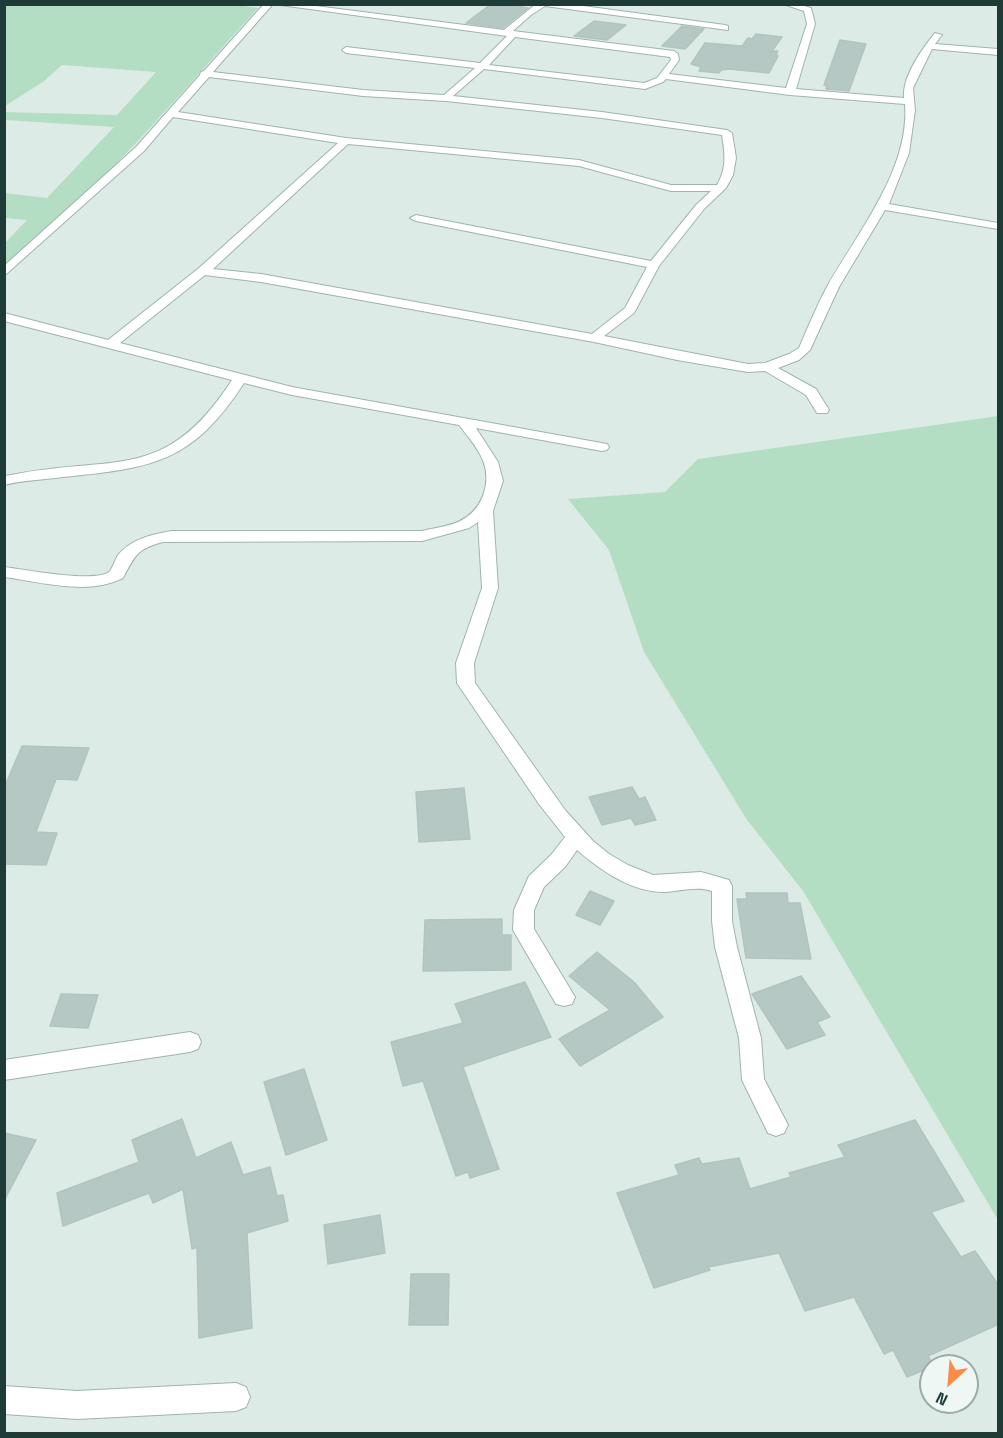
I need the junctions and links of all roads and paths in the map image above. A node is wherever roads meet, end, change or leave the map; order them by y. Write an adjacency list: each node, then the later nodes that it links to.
1 (269, 4): 14 (street)
2 (277, 4): 6 (street)
3 (343, 4): 6 (street)
4 (544, 4): 7 (street); 8 (street)
5 (787, 4): 16 (street)
6 (324, 10): 8 (street)
7 (724, 28)
8 (509, 34): 13 (street); 15 (street)
9 (938, 35): 10 (street)
10 (929, 46): 12 (street); 18 (street)
11 (346, 50): 13 (street)
12 (999, 52)
13 (483, 66): 15 (street); 17 (street)
14 (204, 74): 17 (street); 19 (street)
15 (665, 76): 16 (street)
16 (790, 92): 18 (street)
17 (446, 98): 22 (street)
18 (908, 101): 23 (street)
19 (170, 114): 20 (street); 29 (street)
20 (346, 141): 21 (street); 28 (street)
21 (671, 188): 22 (street); 24 (street)
22 (722, 188): 24 (street)
23 (880, 206): 26 (street); 33 (street)
24 (700, 207): 27 (street)
25 (416, 218): 27 (street)
26 (999, 226)
27 (654, 266): 31 (street)
28 (203, 271): 31 (street); 32 (street)
29 (4, 273)
30 (4, 317): 32 (street)
31 (594, 338): 33 (street)
32 (109, 345): 34 (street)
33 (767, 367): 35 (street)
34 (240, 378): 36 (street); 38 (street)
35 (822, 410)
36 (463, 421): 37 (street); 39 (street)
37 (602, 447)
38 (4, 481)
39 (485, 511): 40 (street); 41 (street)
40 (4, 572)
41 (576, 837): 42 (street); 45 (street)
42 (564, 997)
43 (190, 1042): 44 (street)
44 (4, 1070)
45 (776, 1125)
46 (236, 1397): 47 (street)
47 (4, 1400)

